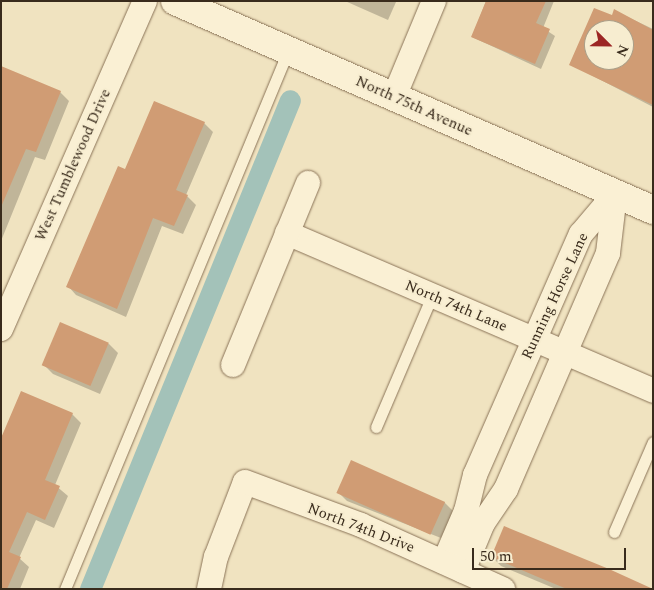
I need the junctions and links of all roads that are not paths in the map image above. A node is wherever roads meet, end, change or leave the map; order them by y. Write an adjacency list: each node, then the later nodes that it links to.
1 (145, 1): 11 (street, West Tumblewood Drive)
2 (174, 1): 4 (main road, North 75th Avenue)
3 (434, 1): 5 (street)
4 (288, 51): 5 (main road, North 75th Avenue); 22 (lane)
5 (394, 97): 7 (main road, North 75th Avenue)
6 (308, 183): 9 (street)
7 (615, 194): 8 (main road, North 75th Avenue); 12 (street, Running Horse Lane); 13 (street, Running Horse Lane)
8 (653, 210)
9 (287, 234): 10 (street, North 74th Lane); 14 (street)
10 (432, 296): 12 (street, North 74th Lane); 16 (lane)
11 (1, 329)
12 (535, 340): 13 (street, North 74th Lane); 18 (street, Running Horse Lane)
13 (564, 353): 15 (street, North 74th Lane); 19 (street, Running Horse Lane)
14 (233, 365)
15 (653, 391)
16 (376, 427)
17 (653, 442): 20 (lane)
18 (475, 475): 19 (street); 21 (street, Running Horse Lane)
19 (506, 489): 21 (street, Running Horse Lane)
20 (614, 532)
21 (453, 566): 23 (street, North 74th Drive); 24 (street, North 74th Drive)
22 (65, 589)
23 (209, 589)
24 (503, 589)

